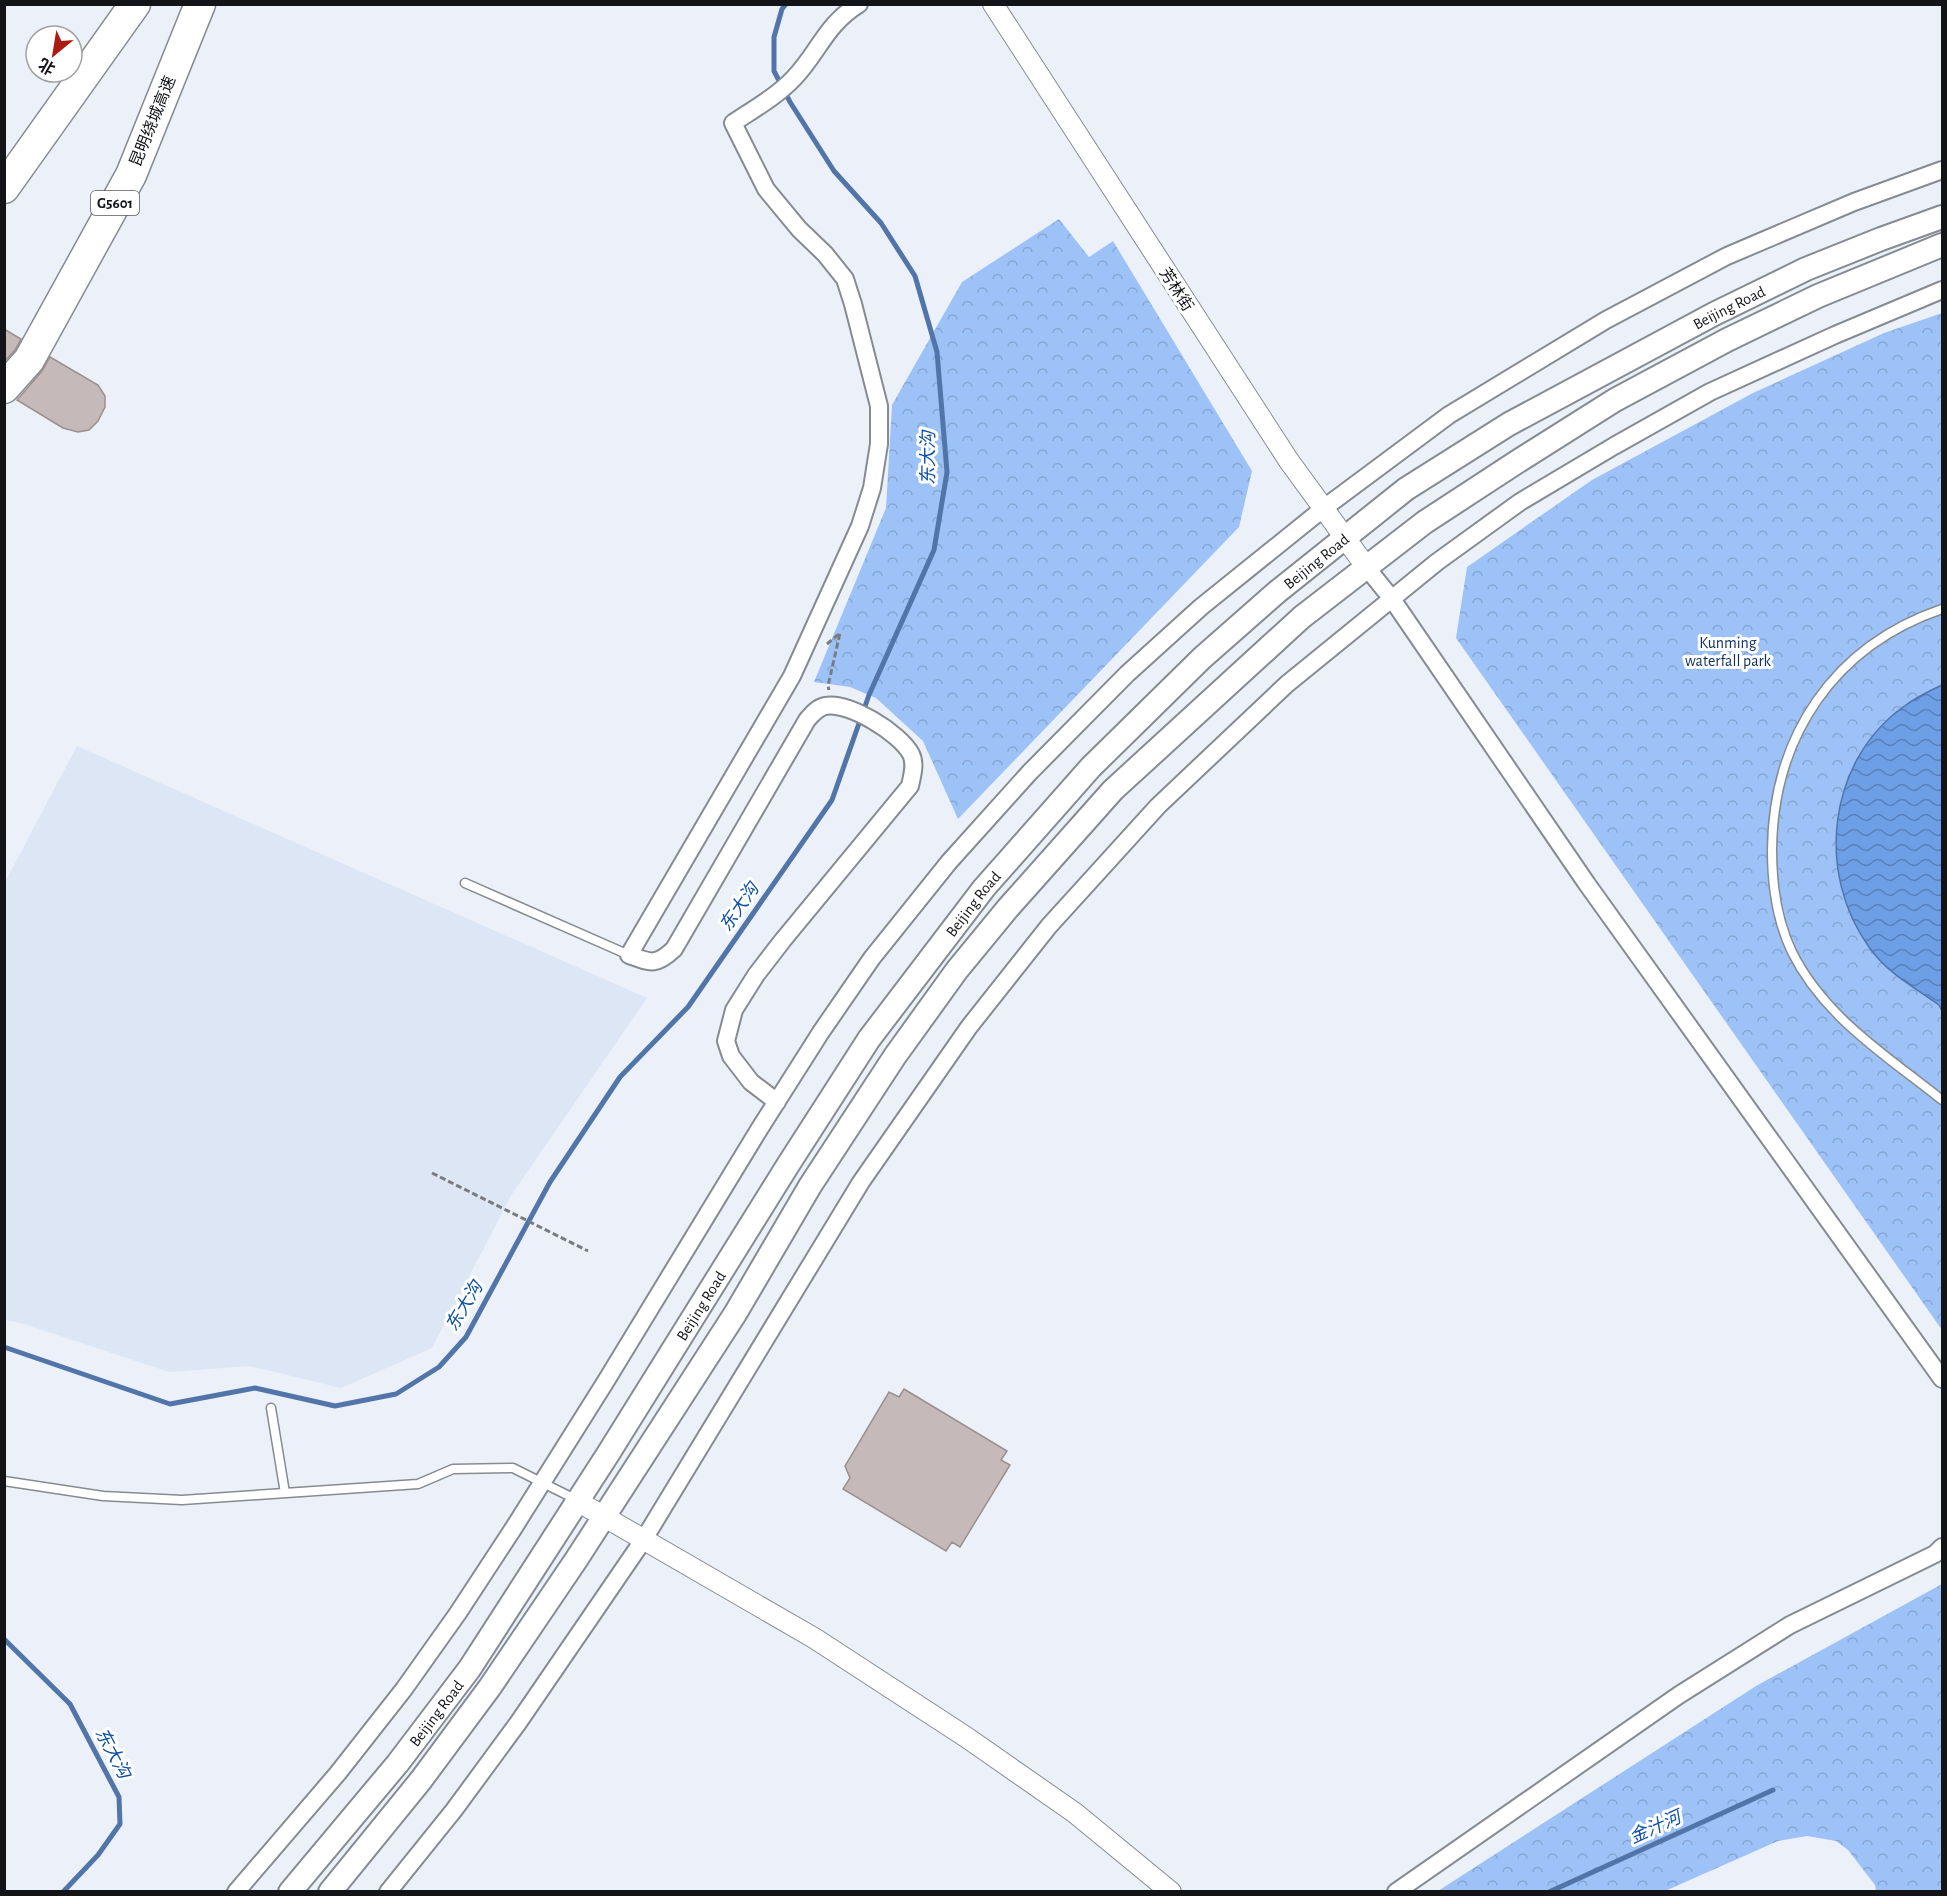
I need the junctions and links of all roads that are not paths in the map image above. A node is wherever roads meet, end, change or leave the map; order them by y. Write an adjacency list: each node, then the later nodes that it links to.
1 (135, 4): 6 (highway)
2 (200, 4): 10 (highway, 昆明绕城高速 / G5601)
3 (859, 4): 17 (street)
4 (993, 4): 11 (street, 芳林街)
5 (1942, 170): 11 (street)
6 (4, 188)
7 (1942, 217): 12 (main road, Beijing Road)
8 (1942, 245): 13 (main road, Beijing Road)
9 (1942, 290): 14 (street)
10 (4, 388)
11 (1324, 508): 12 (street, 芳林街); 19 (street)
12 (1346, 538): 13 (street, 芳林街); 25 (main road, Beijing Road)
13 (1367, 568): 14 (street); 26 (main road, Beijing Road)
14 (1392, 599): 20 (street); 27 (street)
15 (1942, 609): 18 (lane)
16 (465, 883): 17 (lane)
17 (629, 955): 19 (street)
18 (1942, 1100)
19 (777, 1102): 23 (street)
20 (1942, 1379)
21 (271, 1408): 24 (lane)
22 (4, 1481): 24 (lane)
23 (543, 1482): 24 (lane); 25 (lane); 29 (street)
24 (285, 1493)
25 (577, 1501): 26 (street); 30 (main road, Beijing Road)
26 (606, 1517): 27 (street); 31 (main road, Beijing Road)
27 (644, 1539): 32 (street); 33 (street)
28 (1942, 1546): 34 (street)
29 (236, 1892)
30 (290, 1892)
31 (330, 1892)
32 (388, 1892)
33 (1171, 1892)
34 (1396, 1892)

